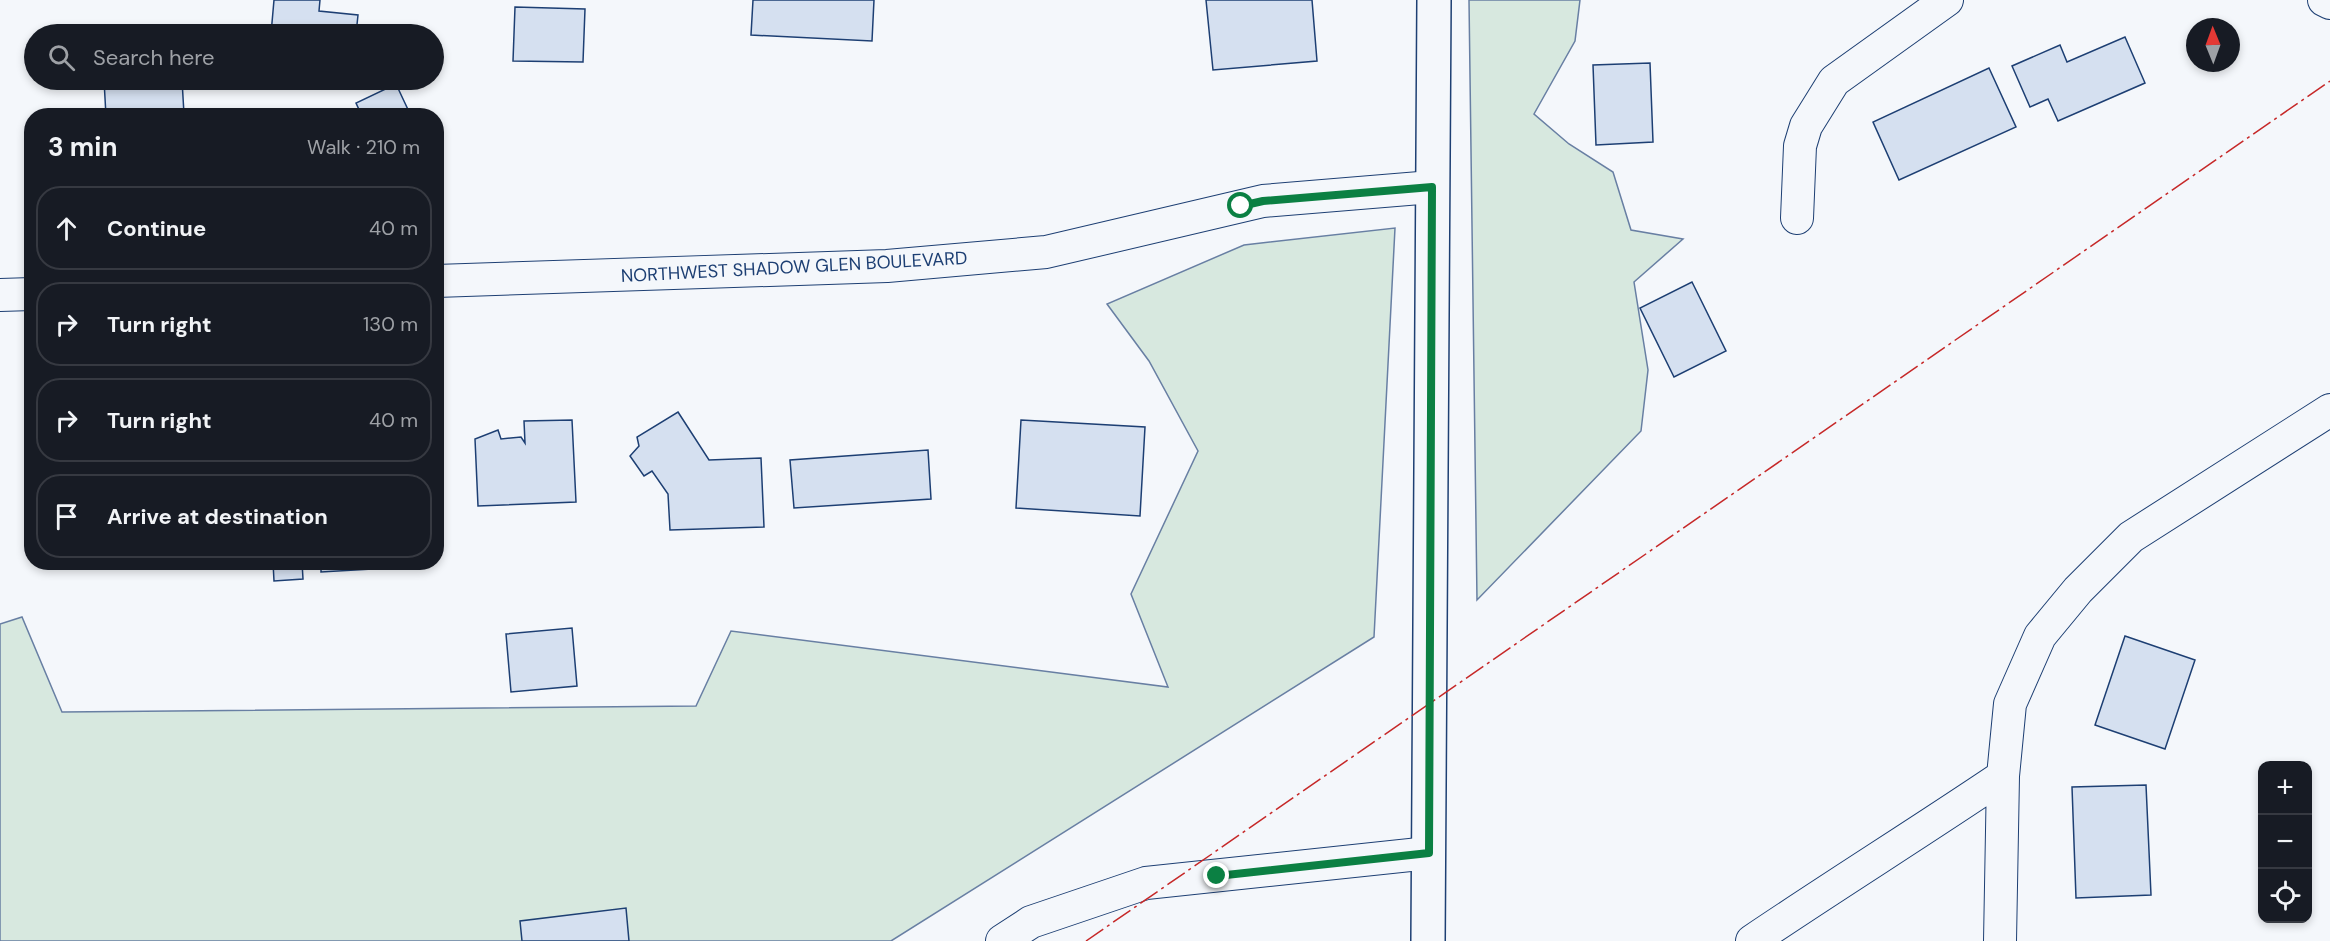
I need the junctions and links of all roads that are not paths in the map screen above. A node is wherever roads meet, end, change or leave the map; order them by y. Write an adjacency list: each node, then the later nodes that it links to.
1 (1434, 0): 5 (main road)
2 (1947, 0): 6 (street)
3 (2324, 0): 4 (street)
4 (2330, 3)
5 (1432, 187): 7 (street, NORTHWEST SHADOW GLEN BOULEVARD); 12 (main road)
6 (1797, 219)
7 (444, 281)
8 (24, 294): 9 (street)
9 (0, 295)
10 (2330, 410): 11 (street)
11 (2003, 776): 15 (street); 16 (street)
12 (1429, 853): 13 (street); 14 (main road)
13 (1002, 941)
14 (1428, 941)
15 (1752, 941)
16 (2000, 941)

